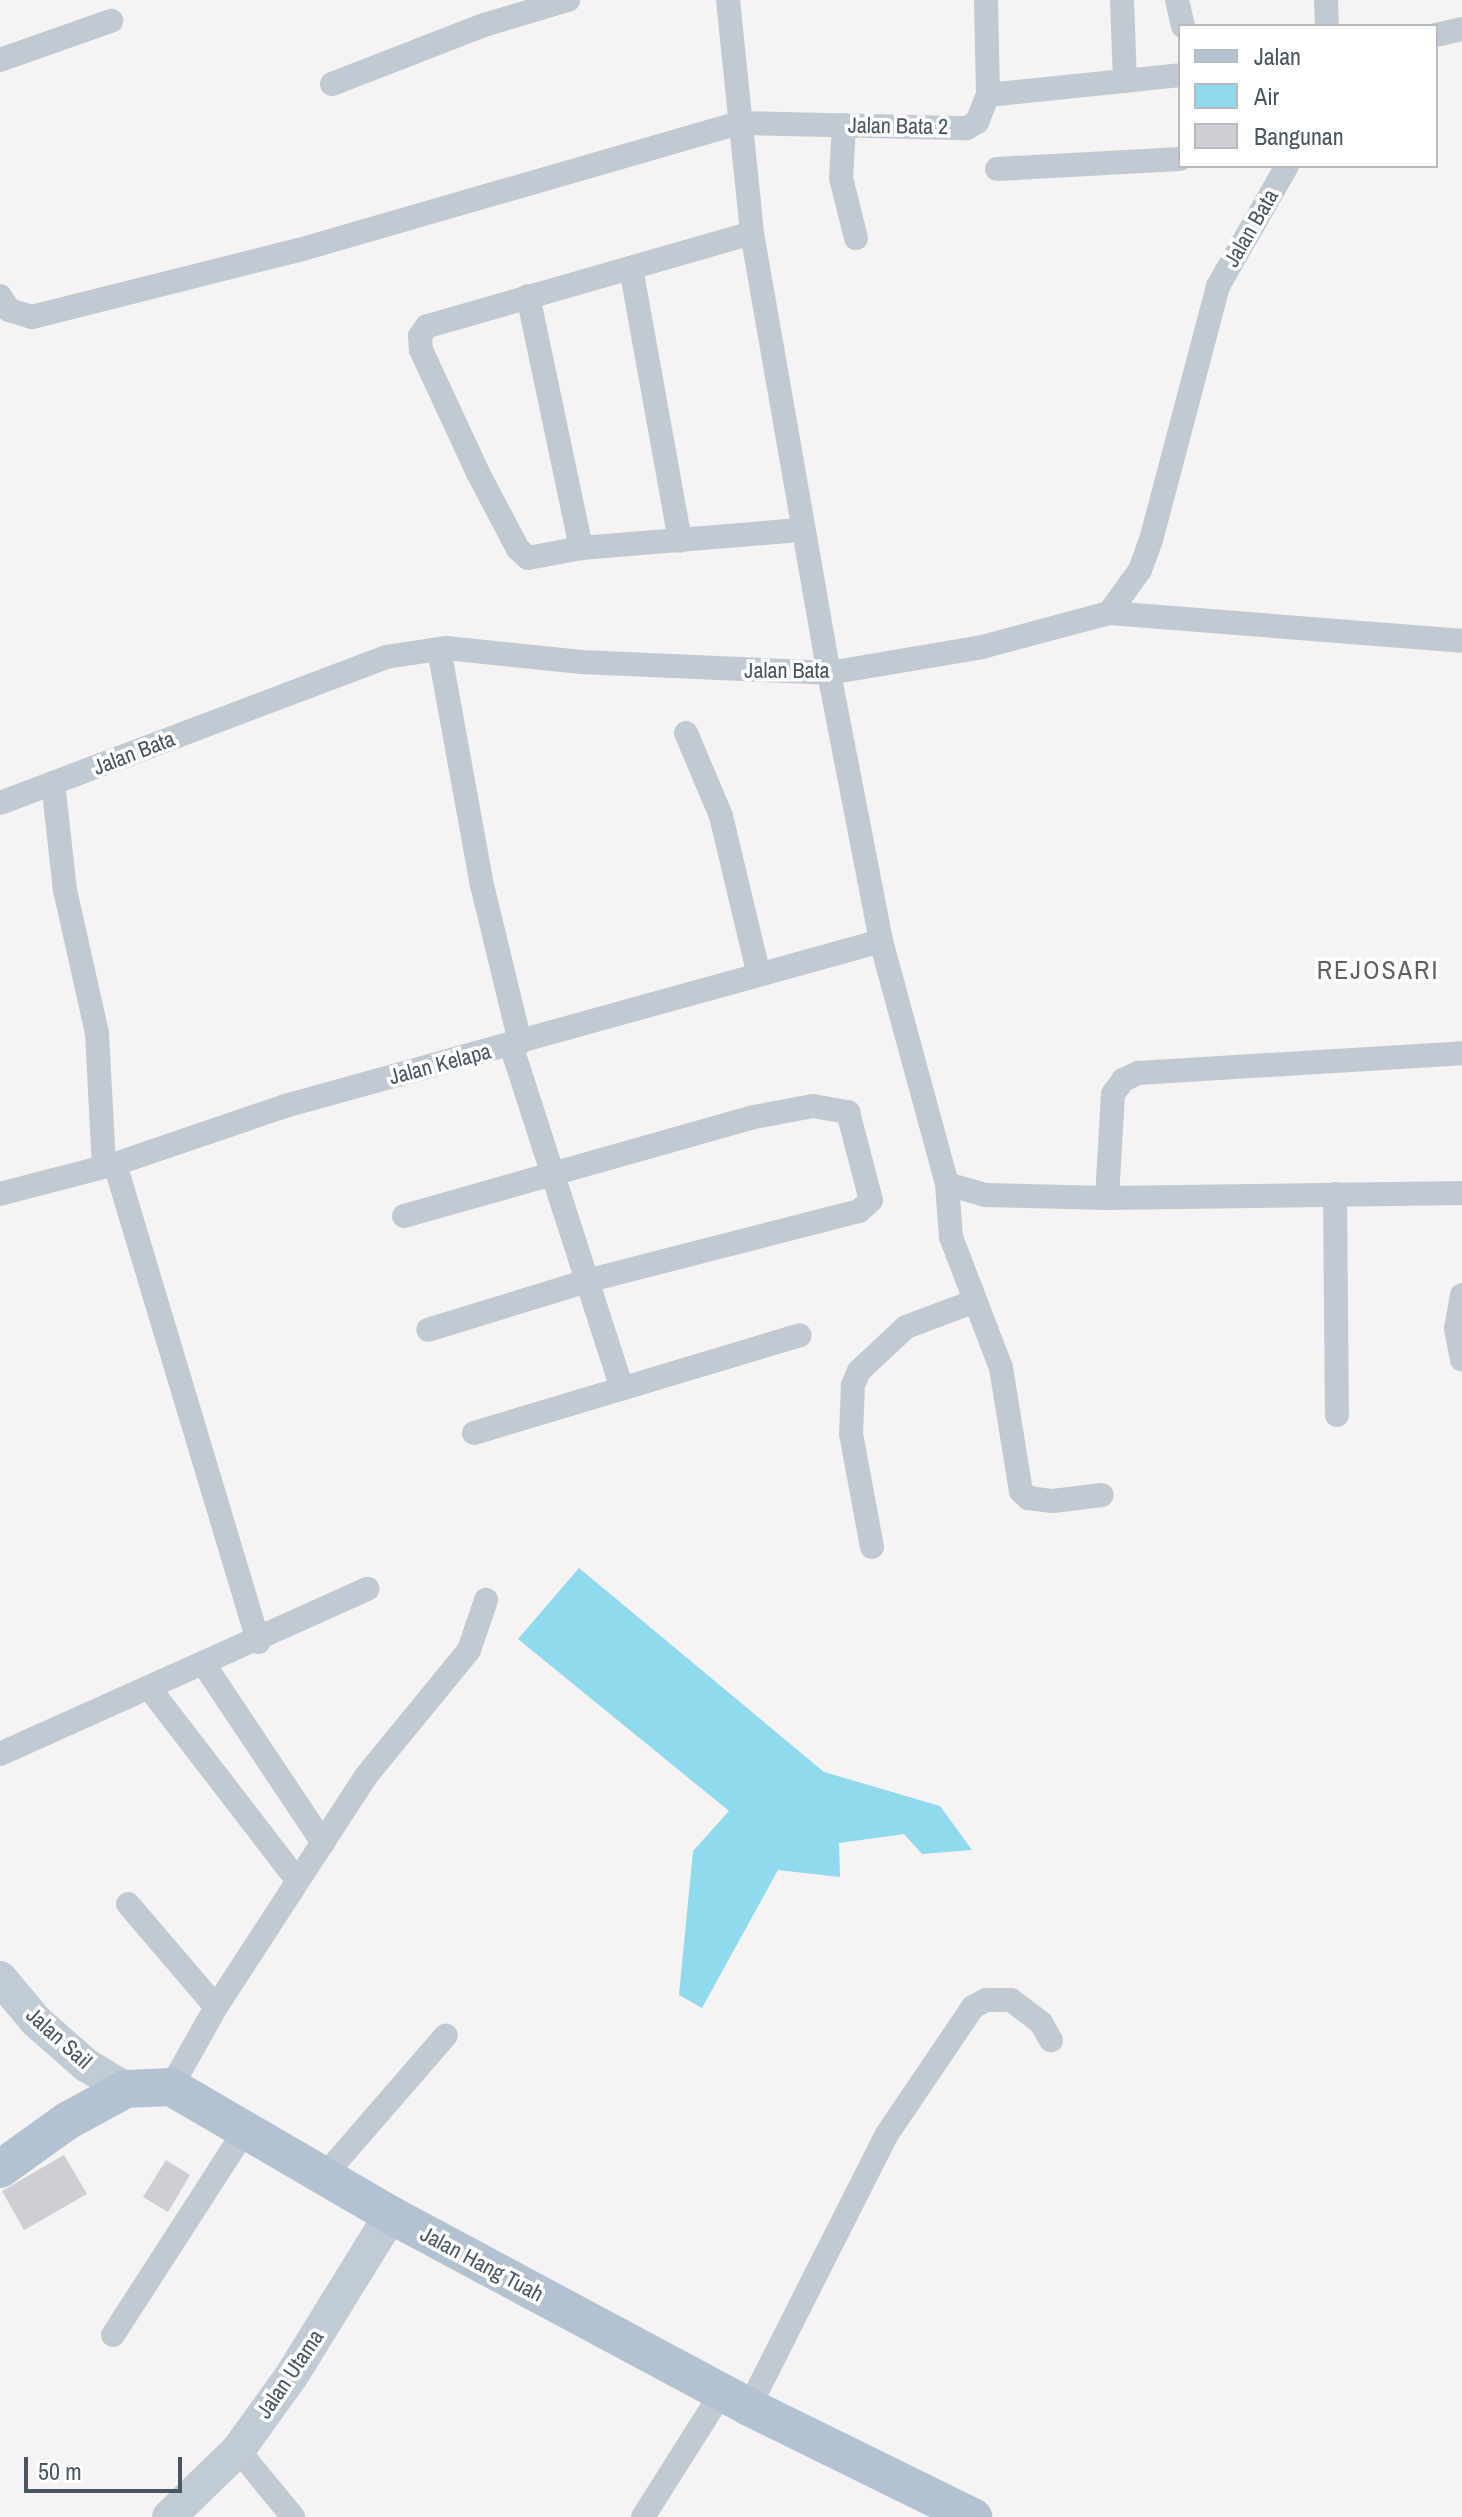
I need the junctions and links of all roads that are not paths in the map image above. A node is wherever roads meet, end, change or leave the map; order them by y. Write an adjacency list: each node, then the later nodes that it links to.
1 (568, 0): 15 (street)
2 (728, 0): 17 (street)
3 (986, 0): 16 (street)
4 (1122, 0): 14 (street)
5 (1177, 0): 8 (street)
6 (1326, 0): 9 (street)
7 (111, 21): 12 (street)
8 (1183, 24)
9 (1327, 24)
10 (1462, 29): 11 (street)
11 (1438, 35)
12 (0, 60)
13 (1178, 75): 14 (street)
14 (1125, 81): 16 (street)
15 (332, 84)
16 (988, 95): 18 (street, Jalan Bata 2)
17 (739, 123): 18 (street, Jalan Bata 2); 22 (street); 25 (street, Jalan Bata 2)
18 (844, 125): 23 (street)
19 (1178, 159): 21 (street)
20 (1286, 168): 30 (street, Jalan Bata)
21 (997, 169)
22 (752, 233): 24 (street); 27 (street)
23 (856, 238)
24 (631, 268): 26 (street); 28 (street)
25 (0, 296)
26 (528, 296): 29 (street); 29 (street)
27 (802, 530): 28 (street); 33 (street)
28 (680, 541): 29 (street)
29 (581, 548)
30 (1109, 613): 31 (street); 33 (street, Jalan Bata)
31 (1462, 641)
32 (439, 649): 33 (street, Jalan Bata); 35 (street, Jalan Bata); 39 (street)
33 (829, 673): 37 (street)
34 (686, 733): 38 (street)
35 (53, 783): 36 (street, Jalan Bata); 41 (street)
36 (0, 803)
37 (881, 941): 38 (street, Jalan Kelapa); 43 (street)
38 (759, 975): 39 (street, Jalan Kelapa)
39 (516, 1043): 41 (street, Jalan Kelapa); 42 (street)
40 (1462, 1053): 47 (street)
41 (109, 1166): 45 (street, Jalan Kelapa); 62 (street)
42 (554, 1172): 48 (street); 49 (street); 49 (street)
43 (947, 1184): 47 (street); 51 (street)
44 (1462, 1193): 46 (street)
45 (0, 1194)
46 (1335, 1194): 47 (street); 56 (street)
47 (1107, 1198)
48 (404, 1216)
49 (587, 1281): 52 (street); 55 (street)
50 (1462, 1295): 54 (street)
51 (973, 1302): 58 (street); 59 (street)
52 (428, 1330)
53 (800, 1335): 55 (street)
54 (1462, 1359)
55 (622, 1389): 57 (street)
56 (1337, 1415)
57 (474, 1433)
58 (1102, 1495)
59 (872, 1547)
60 (368, 1589): 62 (street)
61 (486, 1600): 66 (street)
62 (258, 1642): 63 (street)
63 (205, 1666): 64 (street); 66 (street)
64 (150, 1689): 65 (street); 67 (street)
65 (0, 1754)
66 (323, 1843): 67 (street)
67 (298, 1881): 70 (street)
68 (128, 1904): 70 (street)
69 (0, 1978): 74 (street, Jalan Sail)
70 (216, 2007): 73 (street)
71 (446, 2035): 77 (street)
72 (1051, 2040): 80 (street)
73 (171, 2087): 74 (main road); 75 (main road, Jalan Hang Tuah)
74 (126, 2089): 76 (main road)
75 (245, 2130): 77 (main road, Jalan Hang Tuah); 79 (street)
76 (0, 2169)
77 (324, 2176): 78 (main road, Jalan Hang Tuah)
78 (391, 2215): 80 (main road, Jalan Hang Tuah); 81 (street, Jalan Utama)
79 (113, 2335)
80 (736, 2399): 84 (street); 85 (main road, Jalan Hang Tuah)
81 (238, 2450): 82 (street, Jalan Utama); 83 (street)
82 (169, 2517)
83 (293, 2517)
84 (643, 2517)
85 (973, 2517)

